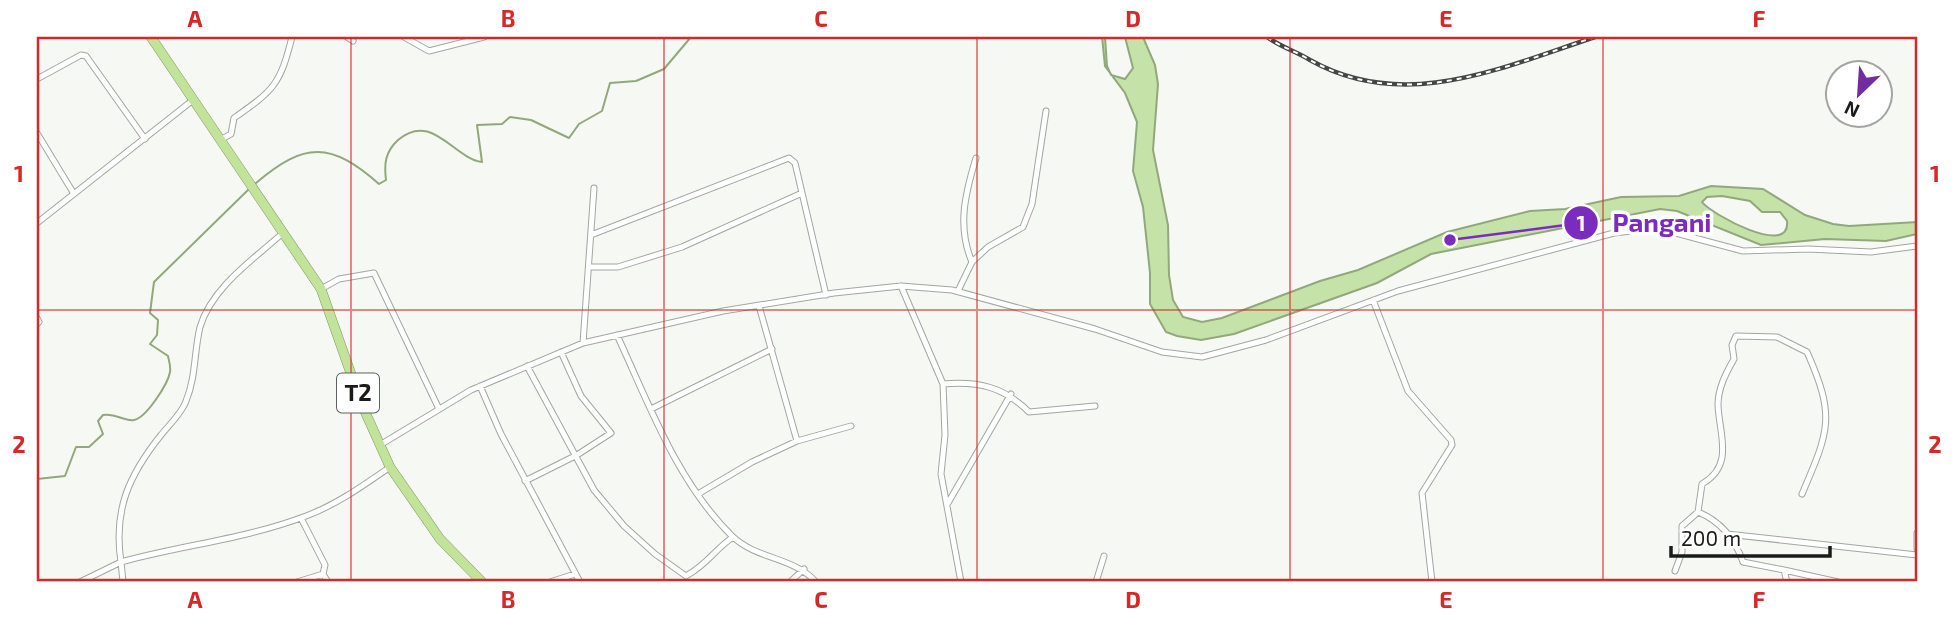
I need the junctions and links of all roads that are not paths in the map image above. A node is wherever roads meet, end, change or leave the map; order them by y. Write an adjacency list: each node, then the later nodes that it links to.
1 (151, 37): 10 (highway, T2)
2 (292, 37): 14 (street)
3 (347, 37): 7 (street)
4 (404, 37): 8 (street)
5 (448, 37): 8 (street)
6 (484, 37): 8 (street)
7 (353, 41)
8 (449, 47)
9 (37, 79): 13 (street)
10 (193, 100): 13 (street); 14 (highway, T2)
11 (1046, 111): 23 (street)
12 (37, 133): 17 (street)
13 (145, 139): 17 (street)
14 (220, 140): 20 (highway, T2)
15 (976, 158): 23 (street)
16 (594, 188): 21 (street)
17 (74, 194): 19 (street)
18 (802, 194): 21 (street); 24 (street); 28 (street)
19 (37, 223)
20 (284, 232): 26 (highway, T2); 61 (street)
21 (591, 234): 24 (street)
22 (1917, 246): 29 (street)
23 (972, 262): 27 (street)
24 (590, 267): 34 (street)
25 (901, 286): 27 (street); 28 (street); 38 (street)
26 (321, 289): 42 (street); 46 (highway, T2)
27 (958, 291): 29 (street)
28 (826, 295): 30 (street)
29 (1373, 300): 78 (street)
30 (759, 306): 33 (street); 35 (street)
31 (37, 318): 32 (street)
32 (37, 324)
33 (617, 335): 34 (street); 43 (street)
34 (583, 343): 36 (street)
35 (772, 349): 43 (street); 45 (street)
36 (561, 352): 37 (street); 47 (street)
37 (527, 366): 39 (street); 47 (street)
38 (943, 384): 40 (street); 52 (street)
39 (480, 386): 42 (street); 49 (street)
40 (1011, 394): 41 (street); 52 (street)
41 (1095, 406)
42 (439, 409): 46 (street)
43 (651, 410): 50 (street)
44 (851, 426): 45 (street)
45 (797, 441): 50 (street)
46 (379, 446): 48 (highway, T2)
47 (577, 455): 49 (street); 57 (street)
48 (390, 467): 54 (street); 71 (highway, T2)
49 (525, 481): 65 (street)
50 (698, 494): 57 (street)
51 (1802, 494): 53 (street)
52 (948, 503): 76 (street)
53 (1698, 512): 56 (street); 64 (street)
54 (301, 518): 61 (street); 66 (street)
55 (1917, 533): 58 (street)
56 (1727, 534): 59 (street); 63 (street)
57 (733, 537): 62 (street)
58 (1917, 549)
59 (1917, 555)
60 (1104, 556): 77 (street)
61 (121, 562): 67 (street); 68 (street)
62 (804, 569): 74 (street); 75 (street)
63 (1784, 570): 79 (street); 80 (street)
64 (1675, 571)
65 (575, 573): 72 (street); 73 (street)
66 (323, 574): 69 (street); 70 (street)
67 (80, 582)
68 (123, 582)
69 (298, 582)
70 (328, 582)
71 (482, 582)
72 (550, 582)
73 (580, 582)
74 (790, 582)
75 (816, 582)
76 (961, 582)
77 (1096, 582)
78 (1432, 582)
79 (1787, 582)
80 (1838, 582)

